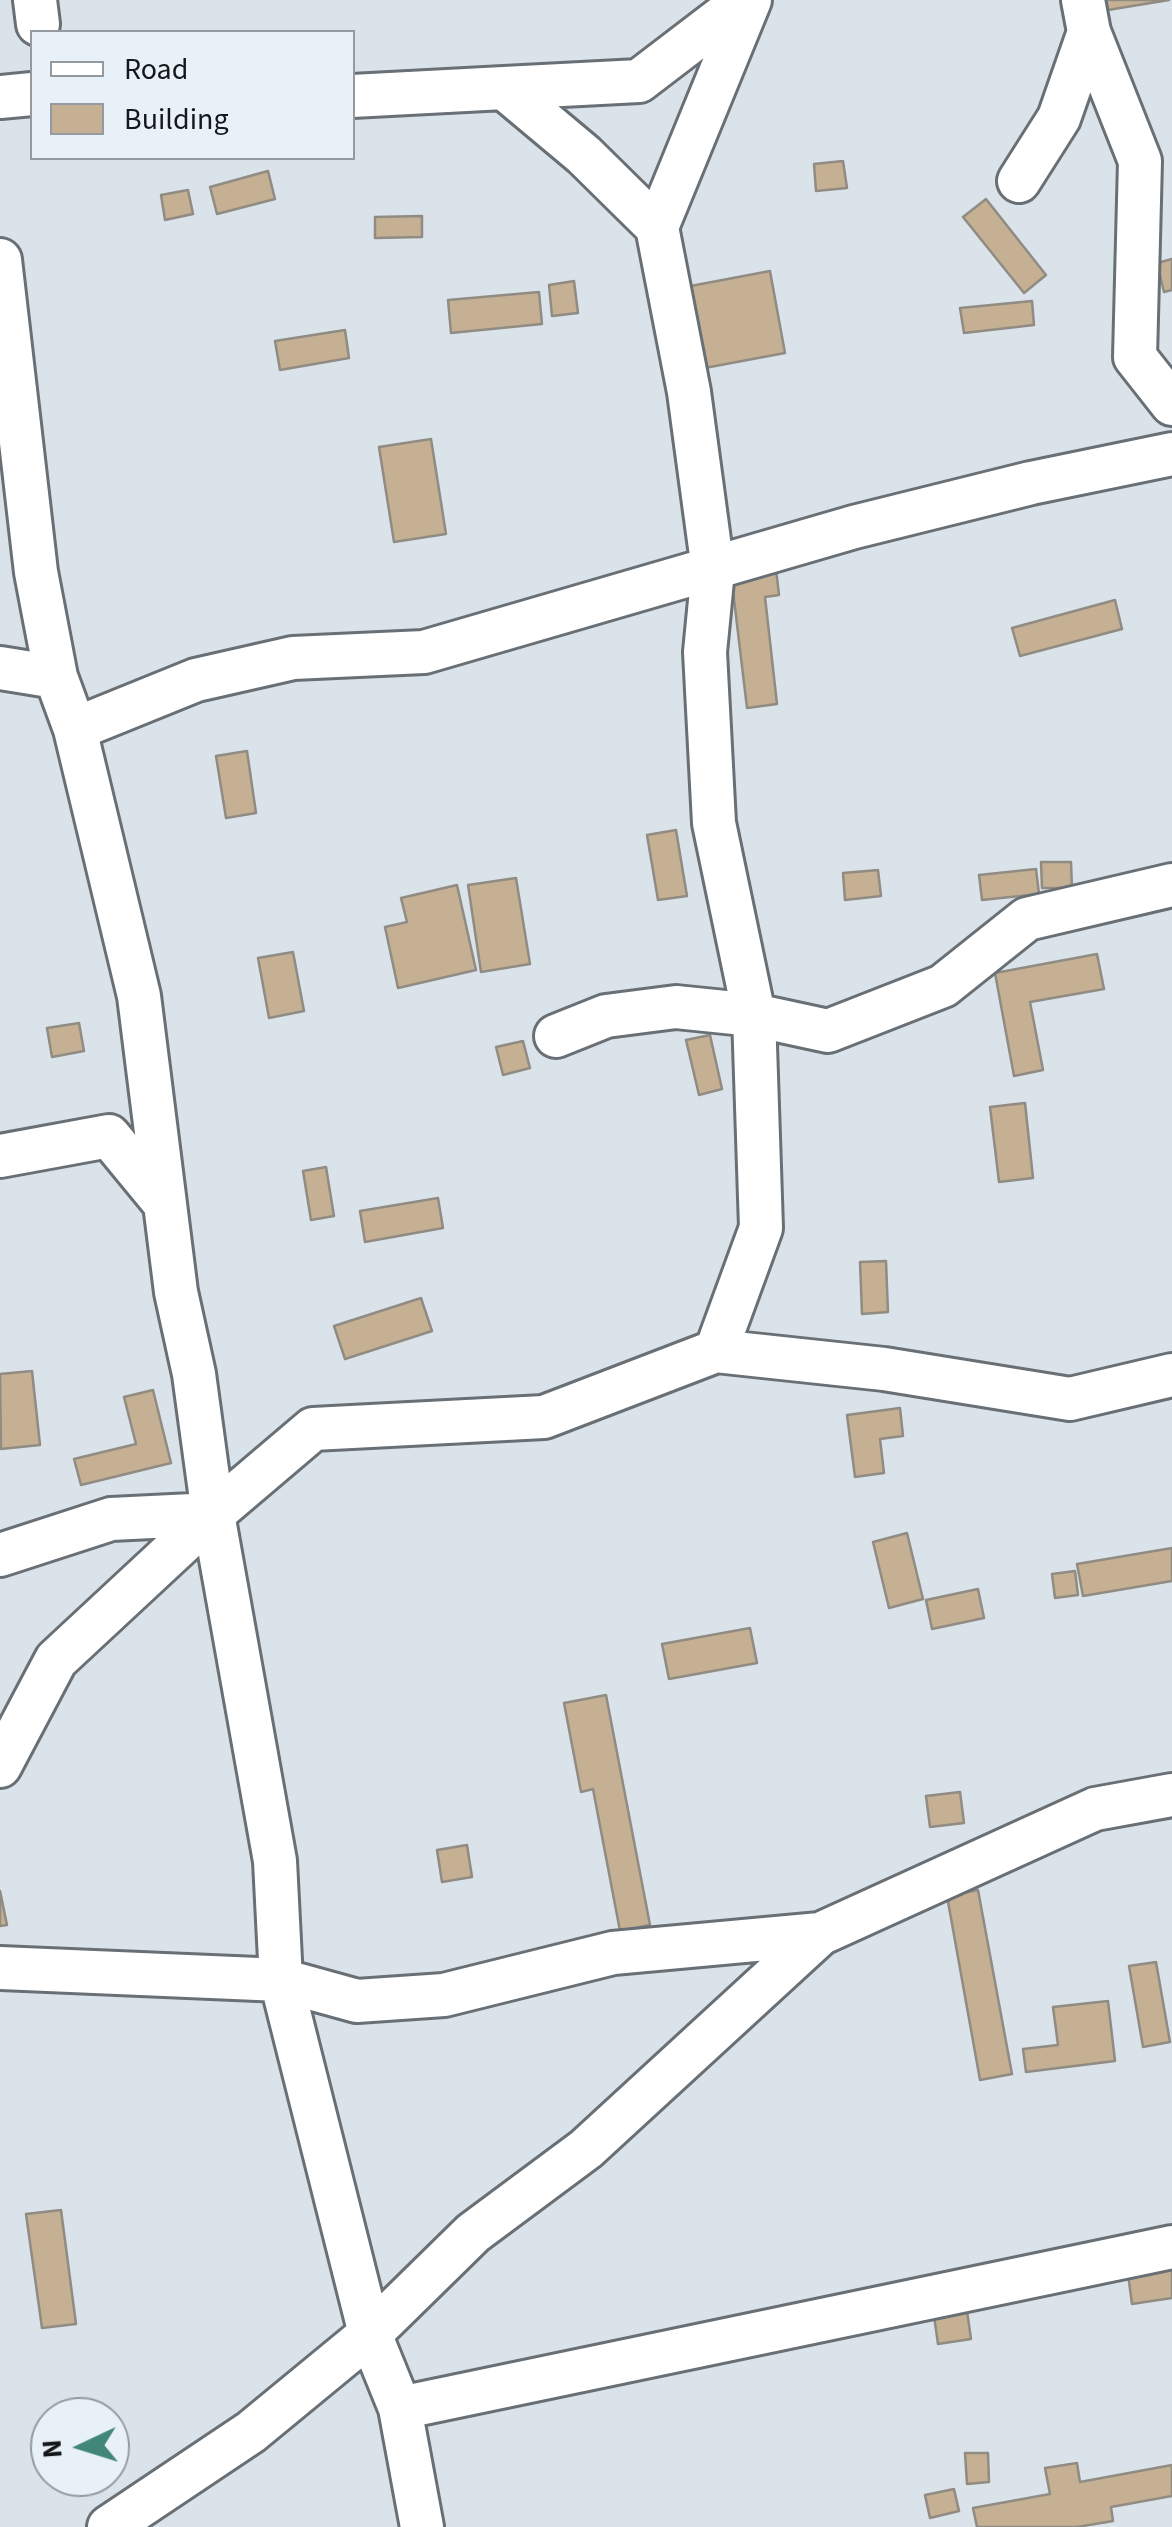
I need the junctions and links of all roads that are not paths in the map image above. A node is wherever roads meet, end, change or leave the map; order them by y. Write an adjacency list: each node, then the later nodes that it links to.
1 (748, 0): 3 (street); 8 (street)
2 (1086, 16): 7 (street); 10 (street)
3 (504, 88): 5 (street); 8 (street)
4 (30, 94): 6 (street)
5 (355, 96)
6 (0, 98)
7 (1020, 181)
8 (657, 226): 14 (street)
9 (0, 260): 11 (street)
10 (1172, 404)
11 (20, 437): 13 (street); 16 (street)
12 (1172, 454): 14 (street)
13 (0, 480)
14 (713, 570): 17 (street); 19 (street)
15 (0, 668): 16 (street)
16 (56, 678): 17 (street)
17 (75, 729): 22 (street)
18 (1172, 885): 19 (street)
19 (754, 1014): 20 (street); 23 (street)
20 (556, 1036)
21 (0, 1156): 22 (street)
22 (165, 1204): 25 (street)
23 (716, 1351): 24 (street); 25 (street)
24 (1172, 1374)
25 (213, 1514): 26 (street); 27 (street); 31 (street)
26 (0, 1555)
27 (0, 1766)
28 (1172, 1795): 29 (street)
29 (820, 1934): 31 (street); 33 (street)
30 (0, 1968): 31 (street)
31 (281, 1980): 33 (street)
32 (1172, 2247): 34 (street)
33 (370, 2334): 34 (street); 35 (street)
34 (400, 2408): 36 (street)
35 (109, 2527)
36 (422, 2527)

